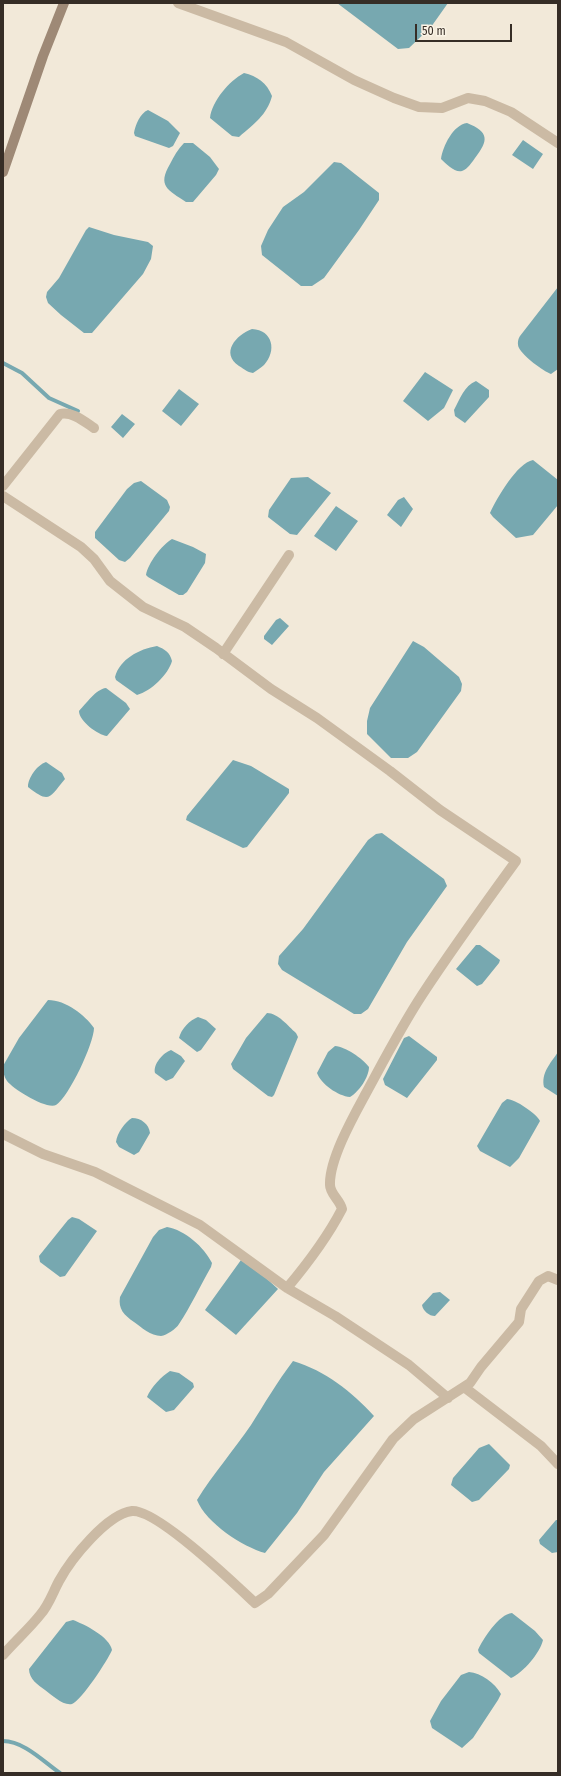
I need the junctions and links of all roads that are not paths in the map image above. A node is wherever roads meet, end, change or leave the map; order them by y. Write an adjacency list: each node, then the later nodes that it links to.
1 (64, 3): 4 (main road)
2 (178, 3): 3 (street)
3 (558, 143)
4 (3, 172)
5 (94, 428): 6 (street)
6 (3, 486)
7 (3, 496): 9 (street)
8 (290, 555): 9 (street)
9 (223, 654): 12 (street)
10 (3, 1134): 12 (street)
11 (558, 1280): 13 (street)
12 (287, 1288): 14 (street)
13 (464, 1387): 14 (street); 15 (street)
14 (448, 1398): 16 (street)
15 (558, 1464)
16 (3, 1655)

